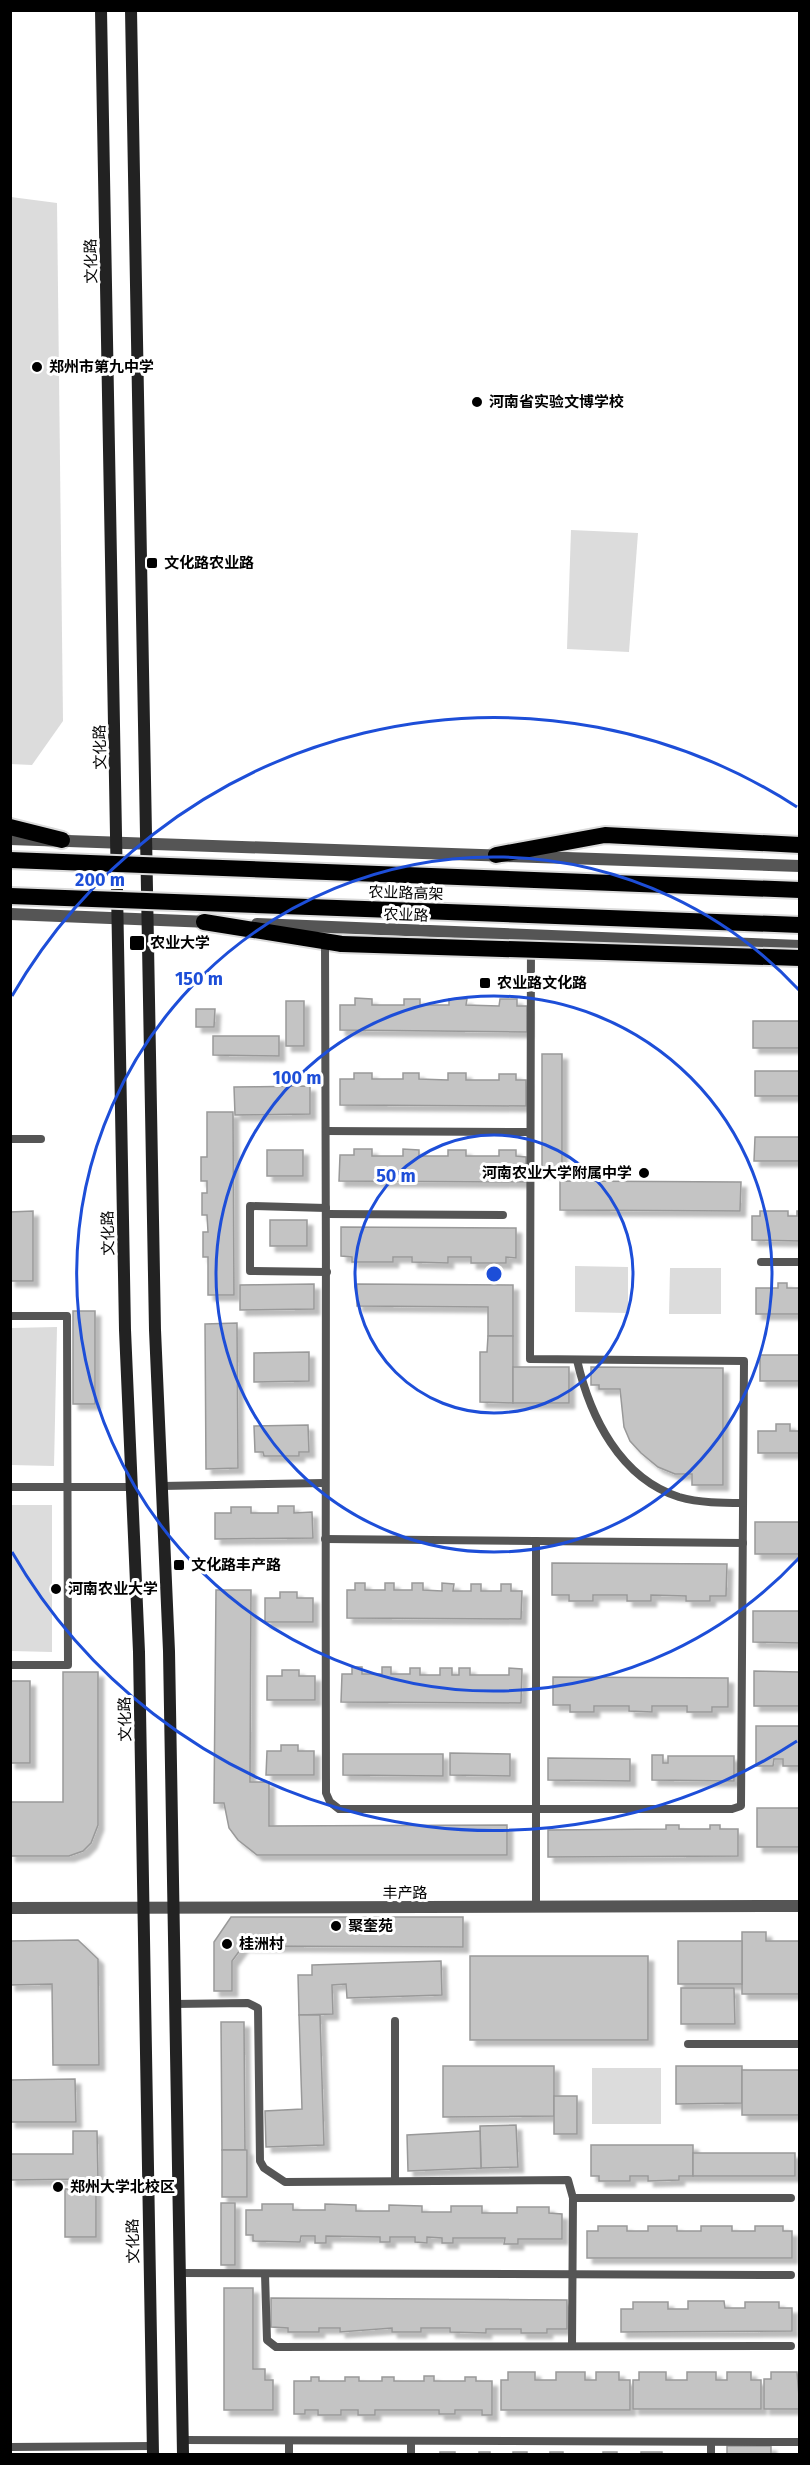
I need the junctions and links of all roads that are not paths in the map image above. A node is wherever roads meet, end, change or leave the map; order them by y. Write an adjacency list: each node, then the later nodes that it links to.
1 (101, 10): 6 (main road, 文化路)
2 (131, 10): 7 (main road)
3 (10, 827): 5 (highway)
4 (10, 839): 5 (street)
5 (62, 840): 6 (street)
6 (116, 842): 7 (street); 15 (main road, 文化路)
7 (146, 843): 9 (street); 16 (main road)
8 (800, 845): 9 (highway)
9 (496, 855): 11 (street)
10 (10, 860): 12 (highway, 农业路高架, bridge)
11 (800, 866)
12 (800, 890)
13 (10, 896): 18 (highway, 农业路高架, bridge)
14 (10, 914): 15 (street, 农业路)
15 (118, 918): 16 (street, 农业路); 38 (main road, 文化路)
16 (148, 920): 17 (street, 农业路); 35 (main road)
17 (204, 922): 19 (street, 农业路); 20 (highway)
18 (800, 926)
19 (531, 935): 21 (street, 农业路); 24 (lane)
20 (325, 941): 22 (highway, bridge); 23 (lane)
21 (800, 946)
22 (800, 958)
23 (326, 1131): 24 (lane); 27 (lane)
24 (530, 1132): 33 (lane)
25 (10, 1139): 26 (lane)
26 (41, 1139)
27 (327, 1211): 28 (lane); 31 (lane); 31 (lane)
28 (503, 1215)
29 (761, 1262): 30 (lane)
30 (800, 1262)
31 (327, 1272): 34 (lane)
32 (10, 1316): 37 (lane)
33 (577, 1360): 39 (lane); 39 (lane)
34 (324, 1483): 35 (lane); 40 (lane)
35 (162, 1486): 48 (main road)
36 (10, 1487): 37 (lane)
37 (67, 1487): 38 (lane); 43 (lane)
38 (132, 1487): 47 (main road, 文化路)
39 (743, 1503): 42 (lane)
40 (325, 1539): 41 (lane); 44 (lane)
41 (536, 1541): 42 (lane); 44 (lane)
42 (743, 1543): 44 (lane)
43 (10, 1665)
44 (536, 1809): 49 (lane)
45 (800, 1906): 49 (street, 丰产路)
46 (10, 1908): 47 (street, 丰产路)
47 (142, 1908): 48 (street, 丰产路); 69 (main road, 文化路)
48 (172, 1908): 49 (street, 丰产路); 50 (main road)
49 (536, 1908)
50 (174, 2004): 54 (lane); 57 (main road)
51 (395, 2021): 54 (lane)
52 (688, 2044): 53 (lane)
53 (800, 2044)
54 (395, 2181): 55 (lane)
55 (573, 2198): 56 (lane); 59 (lane)
56 (791, 2198)
57 (179, 2273): 58 (lane); 63 (main road)
58 (265, 2274): 59 (lane); 61 (lane)
59 (573, 2274): 60 (lane); 61 (lane)
60 (791, 2275)
61 (572, 2346): 62 (lane)
62 (791, 2346)
63 (183, 2440): 64 (lane); 70 (main road)
64 (289, 2441): 65 (lane); 71 (lane)
65 (411, 2441): 66 (lane); 72 (lane)
66 (711, 2442): 67 (lane); 73 (lane)
67 (800, 2442)
68 (10, 2447): 69 (lane)
69 (153, 2450)
70 (183, 2454)
71 (289, 2454)
72 (411, 2454)
73 (711, 2454)

